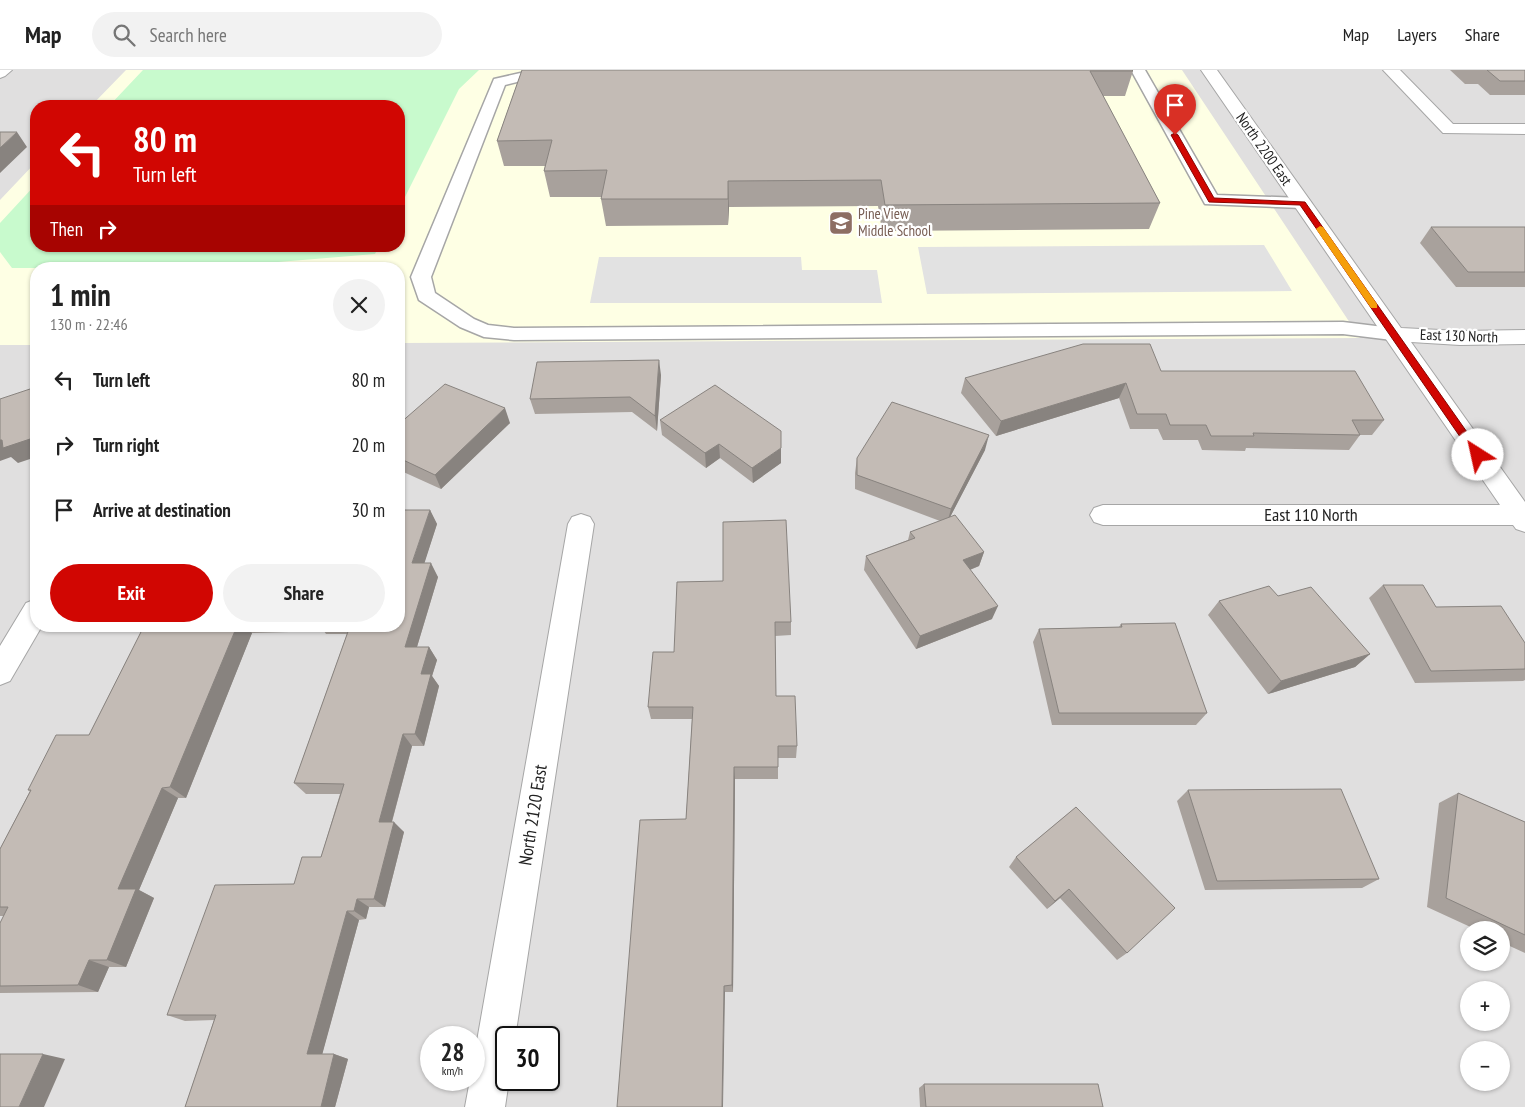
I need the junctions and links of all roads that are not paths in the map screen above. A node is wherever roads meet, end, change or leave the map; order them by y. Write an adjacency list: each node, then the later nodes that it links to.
1 (4, 70): 6 (street)
2 (565, 70): 9 (lane)
3 (1138, 70): 8 (lane)
4 (1209, 70): 8 (street, North 2200 East)
5 (1391, 70): 7 (street)
6 (0, 73)
7 (1525, 129)
8 (1302, 203): 9 (street, North 2200 East)
9 (1392, 334): 10 (street, East 130 North); 12 (street, North 2200 East)
10 (1525, 338)
11 (1103, 515): 12 (street, East 110 North)
12 (1522, 518)
13 (581, 524): 16 (street, North 2120 East)
14 (30, 621): 15 (street)
15 (0, 672)
16 (485, 1107)

